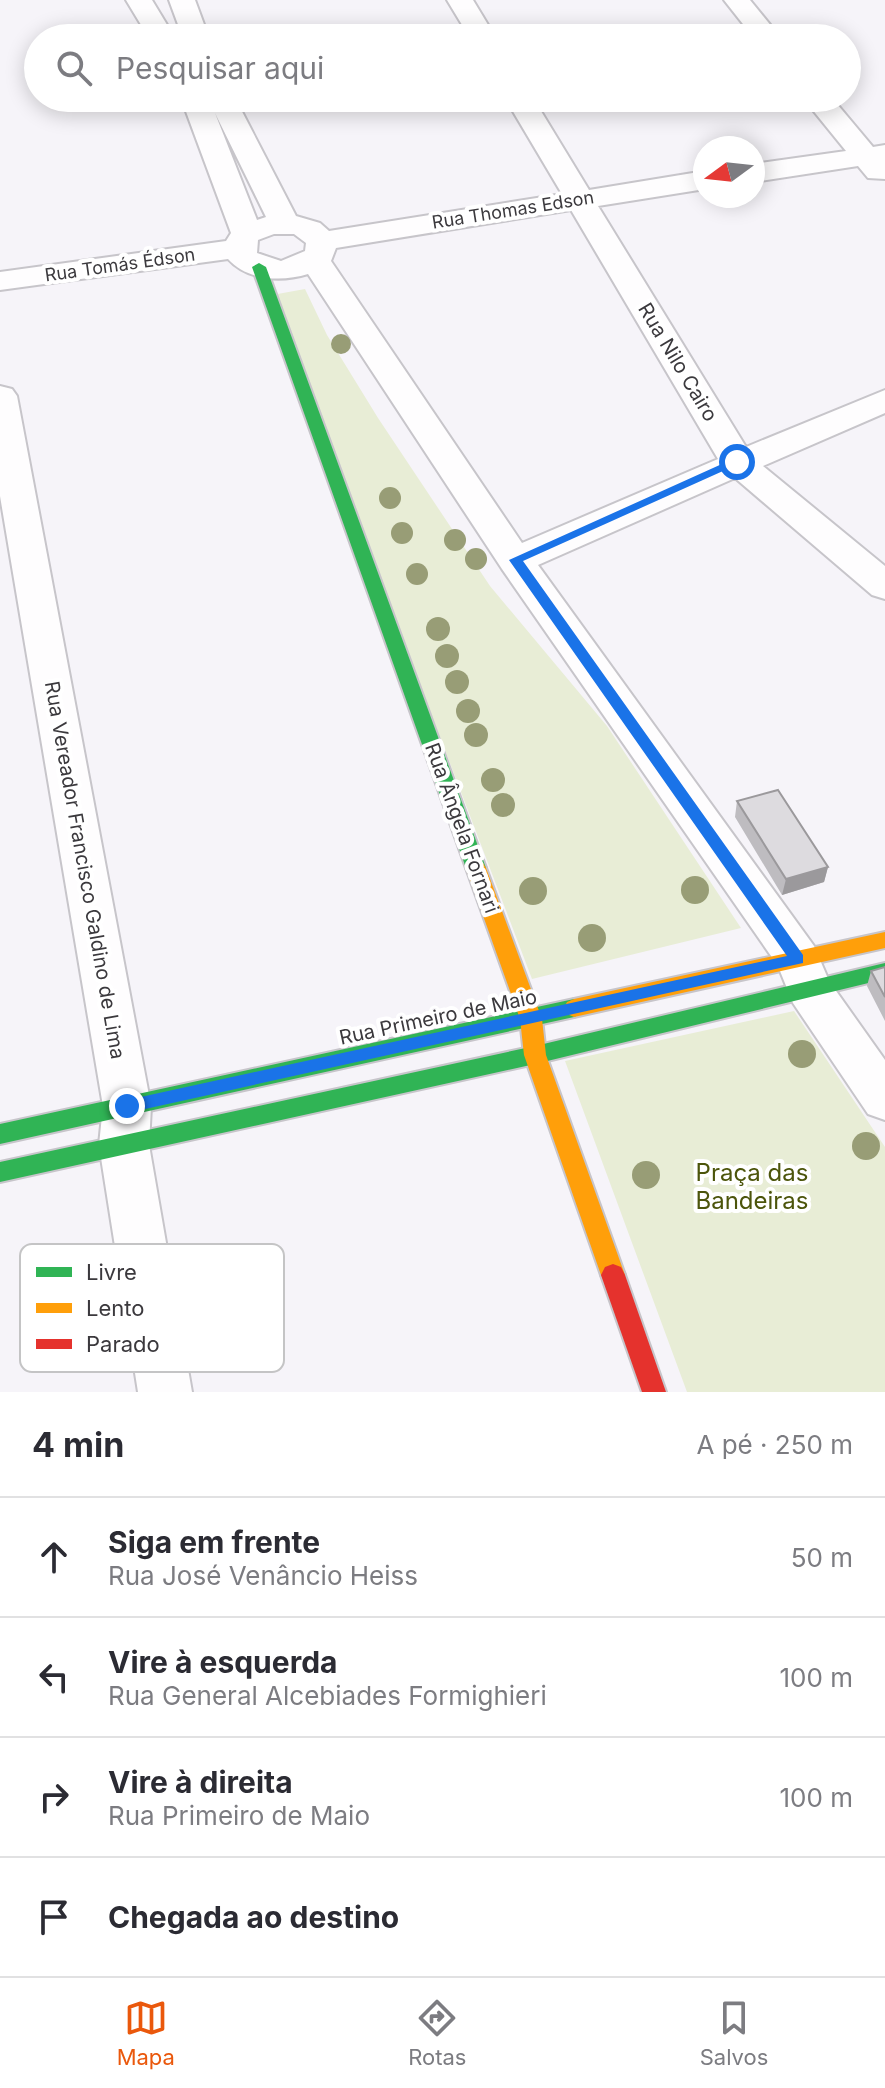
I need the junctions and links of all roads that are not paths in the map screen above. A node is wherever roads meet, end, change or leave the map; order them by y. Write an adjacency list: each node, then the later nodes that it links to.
1 (139, 0): 5 (street)
2 (182, 0): 6 (street)
3 (460, 0): 7 (street)
4 (737, 0): 8 (street)
5 (154, 24)
6 (191, 24)
7 (475, 24)
8 (757, 24)
9 (200, 112): 19 (street, Rua Ângela Fornari)
10 (228, 112): 18 (street)
11 (527, 112): 17 (street, Rua Nilo Cairo)
12 (831, 112): 13 (street)
13 (875, 155): 14 (street); 15 (street)
14 (765, 171)
15 (885, 180)
16 (693, 182): 17 (street, Rua Thomas Edson)
17 (579, 198): 20 (street, Rua Thomas Edson); 24 (street, Rua Nilo Cairo)
18 (285, 224): 19 (street); 20 (street)
19 (249, 250): 20 (street, Rua Thomas Edson); 21 (street, Rua Tomás Édson); 30 (main road, Rua Ângela Fornari)
20 (318, 250): 25 (street)
21 (0, 281)
22 (0, 396): 33 (street, Rua Vereador Francisco Galdino de Lima)
23 (885, 400): 24 (street)
24 (737, 462): 25 (street); 26 (street, Rua Nilo Cairo)
25 (515, 560): 29 (street)
26 (885, 586)
27 (885, 940): 29 (main road, Rua Primeiro de Maio)
28 (885, 971): 29 (main road, Rua Primeiro de Maio)
29 (803, 974): 30 (main road, Rua Primeiro de Maio); 31 (main road, Rua Primeiro de Maio); 32 (street)
30 (531, 1019): 31 (main road, Rua Ângela Fornari); 33 (main road, Rua Primeiro de Maio)
31 (535, 1055): 33 (main road, Rua Primeiro de Maio); 39 (main road, Rua Ângela Fornari)
32 (885, 1099)
33 (126, 1126): 34 (main road, Rua Primeiro de Maio); 35 (main road, Rua Primeiro de Maio); 36 (street, Rua Vereador Francisco Galdino de Lima)
34 (0, 1134)
35 (0, 1172)
36 (143, 1244)
37 (162, 1372): 38 (street, Rua Vereador Francisco Galdino de Lima)
38 (165, 1392)
39 (654, 1392)

